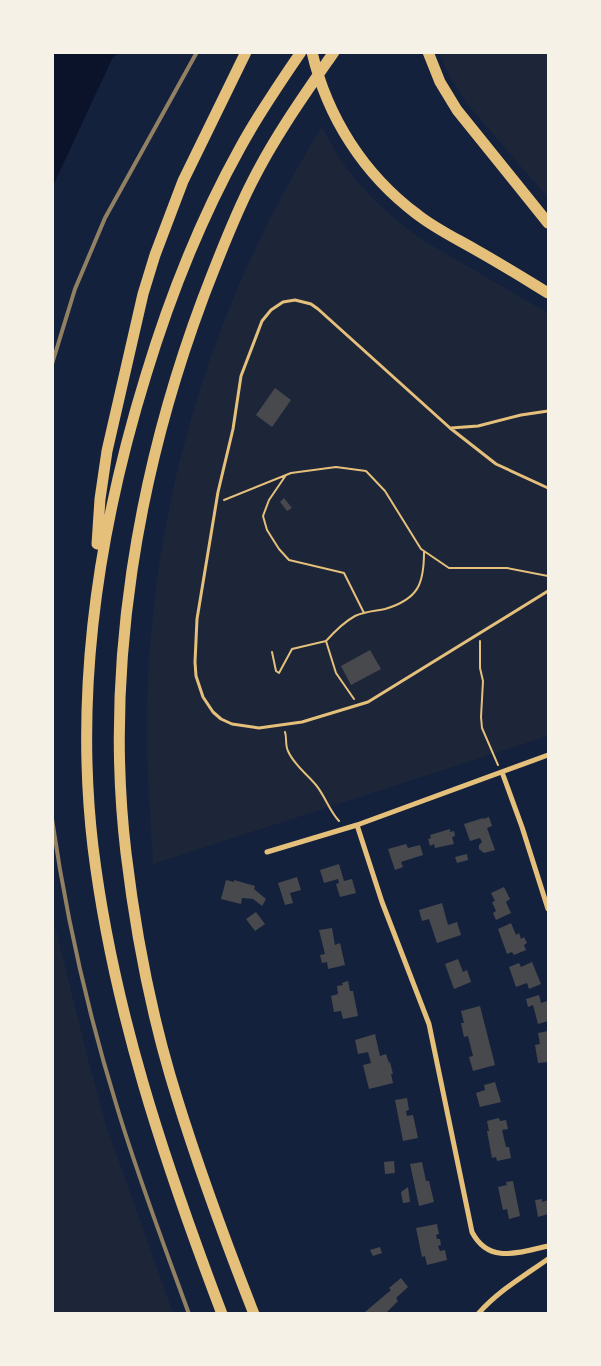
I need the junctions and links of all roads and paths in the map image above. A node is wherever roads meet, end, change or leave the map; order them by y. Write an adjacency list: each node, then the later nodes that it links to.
1 (246, 52): 14 (highway)
2 (301, 52): 14 (highway)
3 (312, 52): 7 (highway)
4 (334, 52): 32 (highway)
5 (428, 52): 6 (highway)
6 (548, 223)
7 (548, 293)
8 (548, 411): 9 (lane)
9 (450, 428): 11 (lane); 12 (lane)
10 (286, 474): 12 (path); 13 (path); 17 (path)
11 (548, 488)
12 (217, 502): 22 (lane)
13 (424, 552): 15 (path); 17 (path)
14 (98, 574): 31 (highway)
15 (548, 576)
16 (548, 592): 18 (lane)
17 (364, 613): 19 (path)
18 (480, 634): 21 (lane); 24 (path)
19 (326, 641): 20 (path); 21 (path)
20 (272, 652)
21 (356, 705): 22 (lane)
22 (283, 725): 26 (path)
23 (548, 755): 24 (street)
24 (502, 772): 25 (street); 28 (street)
25 (357, 825): 26 (street); 29 (street)
26 (345, 829): 27 (street)
27 (267, 852)
28 (548, 909)
29 (548, 1246)
30 (548, 1259): 33 (street)
31 (222, 1314)
32 (254, 1314)
33 (478, 1314)

